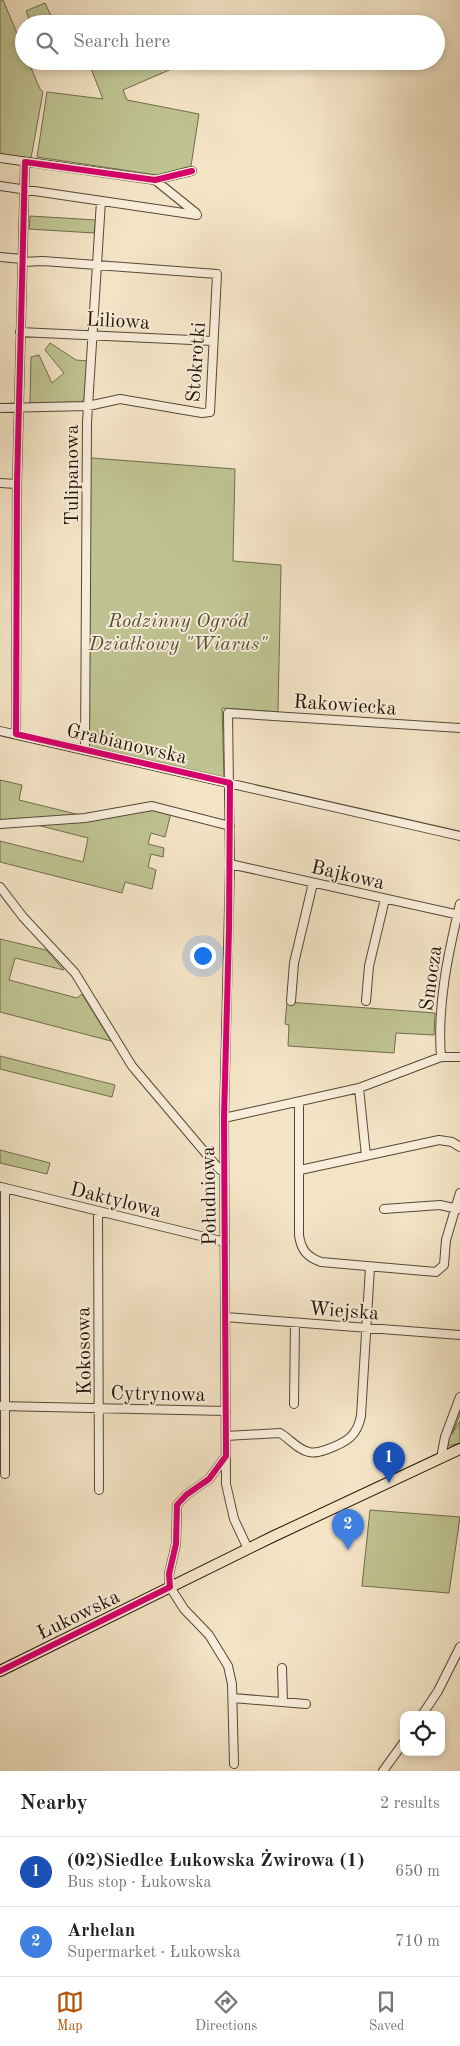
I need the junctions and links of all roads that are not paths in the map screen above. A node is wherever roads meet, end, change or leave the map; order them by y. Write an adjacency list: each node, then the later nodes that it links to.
1 (0, 158): 2 (street)
2 (25, 162): 4 (street); 6 (street)
3 (192, 171): 4 (street)
4 (155, 180): 7 (street)
5 (0, 186): 6 (street)
6 (23, 189): 7 (street); 9 (street)
7 (101, 201): 10 (street, Tulipanowa)
8 (0, 257): 9 (street)
9 (22, 261): 10 (street); 11 (street)
10 (97, 265): 12 (street, Tulipanowa); 13 (street, Stokrotki)
11 (20, 332): 12 (street, Liliowa); 16 (street)
12 (91, 334): 13 (street, Liliowa); 14 (street, Tulipanowa)
13 (213, 341): 14 (street, Stokrotki)
14 (88, 406): 16 (street, Stokrotki); 23 (street, Tulipanowa)
15 (0, 408): 16 (street, Stokrotki)
16 (19, 408): 18 (street)
17 (0, 483): 18 (street)
18 (17, 484): 22 (street)
19 (228, 713): 20 (street, Rakowiecka); 24 (street, Południowa)
20 (460, 728)
21 (0, 731): 22 (street, Grabianowska)
22 (16, 734): 23 (street, Grabianowska)
23 (85, 750): 24 (street, Grabianowska)
24 (230, 783): 26 (street, Południowa); 27 (street, Grabianowska)
25 (0, 824): 26 (street)
26 (230, 826): 28 (street, Południowa)
27 (460, 836)
28 (230, 864): 29 (street, Bajkowa); 40 (street, Południowa)
29 (313, 883): 31 (street, Bajkowa); 34 (street)
30 (0, 887): 44 (street)
31 (385, 899): 33 (street, Bajkowa); 35 (street)
32 (460, 904): 33 (street, Smocza)
33 (459, 914): 37 (street, Smocza)
34 (291, 1001)
35 (366, 1001)
36 (460, 1056): 37 (street)
37 (441, 1057): 38 (street)
38 (359, 1088): 39 (street); 42 (street)
39 (298, 1102): 40 (street); 43 (street)
40 (224, 1118): 44 (street, Południowa)
41 (460, 1147): 42 (street)
42 (366, 1156): 43 (street)
43 (300, 1170): 51 (street)
44 (224, 1172): 50 (street, Południowa)
45 (2, 1187): 49 (street, Daktylowa); 58 (street)
46 (460, 1193): 48 (street)
47 (384, 1208): 48 (street)
48 (458, 1209): 51 (street)
49 (98, 1211): 50 (street, Daktylowa); 59 (street, Kokosowa)
50 (225, 1242): 52 (street, Południowa)
51 (370, 1267): 54 (street)
52 (225, 1317): 53 (street, Wiejska); 60 (street, Południowa)
53 (295, 1323): 54 (street, Wiejska); 57 (street)
54 (366, 1328): 55 (street, Wiejska); 61 (street)
55 (460, 1335)
56 (460, 1397): 64 (street)
57 (294, 1404)
58 (2, 1406): 59 (street, Cytrynowa); 65 (street)
59 (100, 1408): 60 (street, Cytrynowa); 66 (street, Kokosowa)
60 (226, 1411): 61 (street, Południowa)
61 (226, 1436): 63 (street, Południowa)
62 (460, 1449): 64 (main road, Łukowska)
63 (226, 1456): 67 (street, Południowa); 68 (street)
64 (441, 1458): 67 (main road, Łukowska)
65 (5, 1474)
66 (99, 1490)
67 (248, 1549): 68 (main road, Łukowska)
68 (170, 1586): 71 (main road, Łukowska); 72 (street)
69 (460, 1647): 75 (street)
70 (282, 1668): 73 (street)
71 (0, 1671)
72 (233, 1698): 73 (street); 77 (street)
73 (283, 1702): 74 (street)
74 (306, 1704)
75 (425, 1711)
76 (400, 1748): 78 (street)
77 (234, 1764)
78 (383, 1771)

